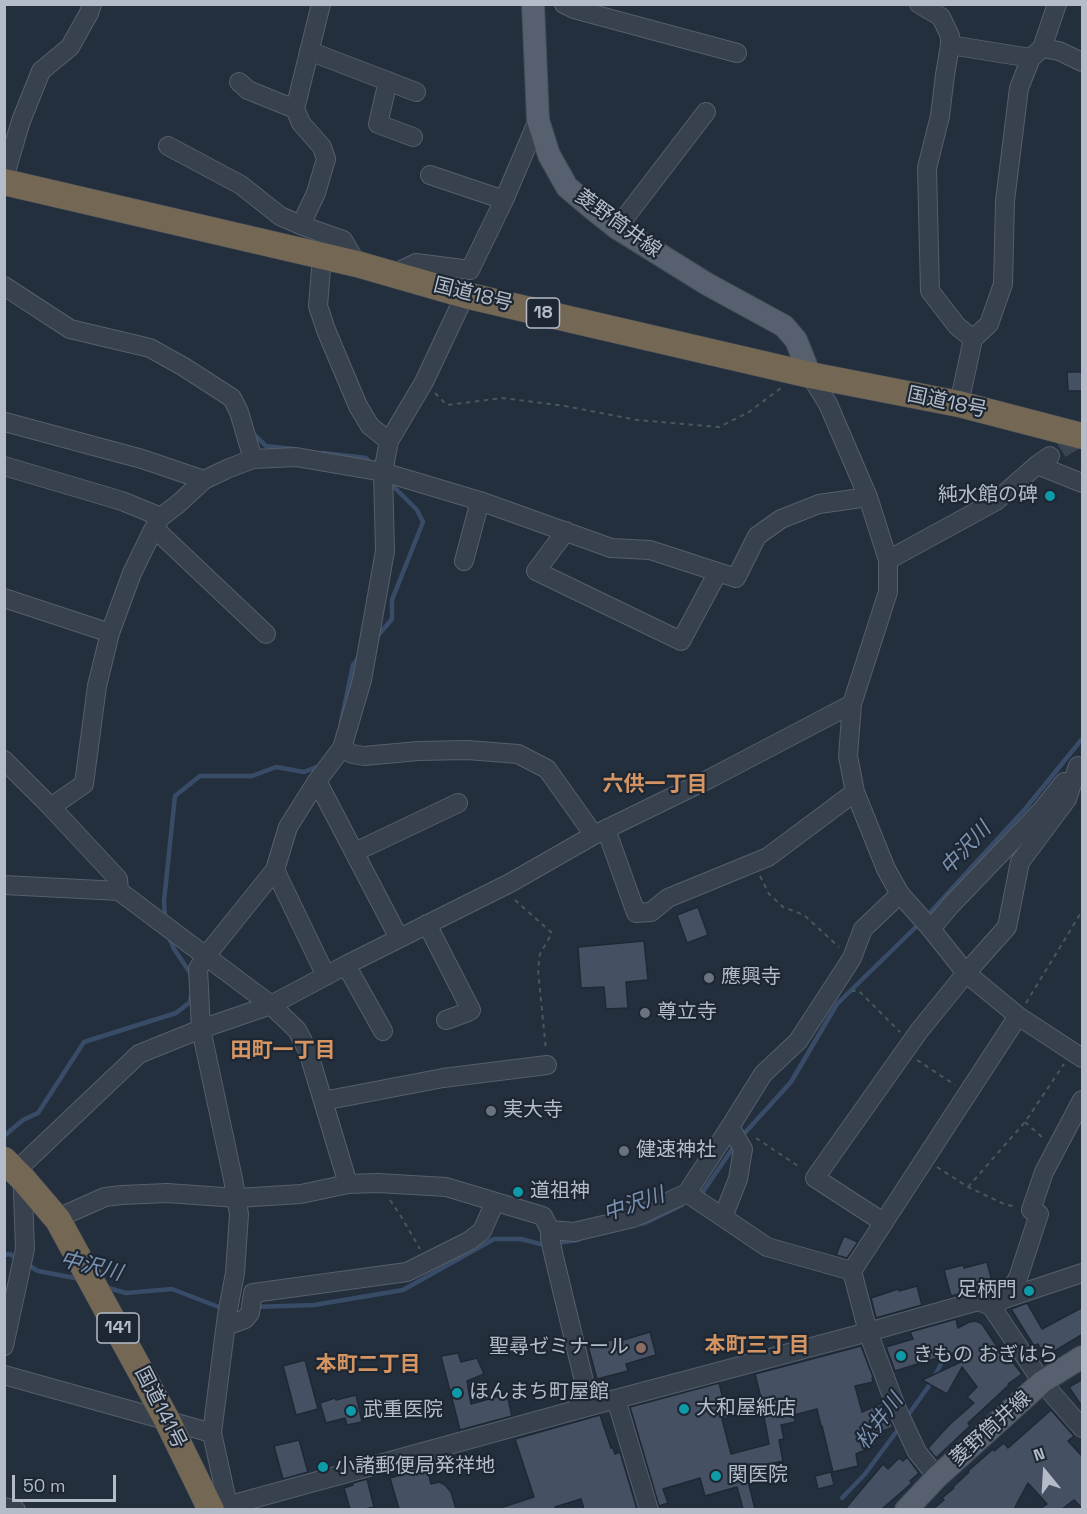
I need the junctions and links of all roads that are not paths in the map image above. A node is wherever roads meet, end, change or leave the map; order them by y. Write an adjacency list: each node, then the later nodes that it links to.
1 (92, 4): 21 (street)
2 (321, 4): 8 (street)
3 (533, 4): 17 (main road, 菱野筒井線)
4 (564, 4): 9 (street)
5 (919, 4): 7 (street)
6 (1057, 4): 10 (street)
7 (950, 45): 10 (street); 30 (street)
8 (309, 51): 12 (street); 15 (street)
9 (737, 53)
10 (1037, 53): 11 (street); 30 (street)
11 (1083, 62)
12 (388, 81): 14 (street); 18 (street)
13 (239, 82): 15 (street)
14 (416, 92)
15 (295, 109): 23 (street)
16 (706, 112): 24 (street)
17 (538, 120): 22 (street); 24 (main road, 菱野筒井線)
18 (413, 137)
19 (168, 146): 23 (street)
20 (430, 175): 22 (street)
21 (4, 180): 25 (highway, 国道18号 / 18)
22 (504, 200): 27 (street)
23 (303, 226): 26 (street)
24 (617, 228): 31 (main road, 菱野筒井線)
25 (322, 256): 26 (highway, 国道18号 / 18); 35 (street)
26 (357, 264): 27 (highway, 国道18号 / 18)
27 (393, 274): 29 (highway, 国道18号 / 18)
28 (4, 286): 36 (street)
29 (465, 295): 31 (highway, 国道18号 / 18); 35 (street)
30 (973, 339): 32 (street)
31 (805, 374): 32 (highway, 国道18号 / 18); 41 (street)
32 (959, 404): 34 (highway, 国道18号 / 18)
33 (5, 422): 39 (street)
34 (1083, 436)
35 (389, 441): 38 (street)
36 (253, 459): 38 (street); 39 (street)
37 (4, 466): 43 (street)
38 (383, 472): 42 (street); 52 (street)
39 (204, 480): 43 (street)
40 (1083, 483): 45 (street)
41 (868, 497): 45 (street); 47 (street)
42 (480, 501): 44 (street); 46 (street)
43 (158, 523): 49 (street); 50 (street)
44 (566, 531): 47 (street); 47 (street)
45 (888, 560): 51 (street)
46 (464, 561)
47 (718, 572)
48 (4, 598): 49 (street)
49 (110, 633): 58 (street)
50 (266, 634)
51 (852, 704): 56 (street); 59 (street)
52 (342, 748): 55 (street); 59 (street)
53 (4, 760): 58 (street)
54 (1080, 763): 66 (street); 70 (street)
55 (317, 781): 60 (street); 61 (street)
56 (855, 792): 59 (street); 64 (street)
57 (458, 803): 60 (street)
58 (51, 807): 63 (street)
59 (600, 832): 65 (street)
60 (355, 852): 67 (street)
61 (275, 870): 68 (street); 71 (street)
62 (4, 885): 63 (street)
63 (119, 891): 68 (street)
64 (900, 894): 66 (street); 81 (street)
65 (427, 924): 67 (street); 74 (street)
66 (930, 928): 70 (street)
67 (399, 938): 69 (street)
68 (205, 957): 72 (street); 75 (street)
69 (346, 965): 71 (street); 76 (street)
70 (966, 973): 73 (street); 90 (street)
71 (326, 976): 72 (street)
72 (271, 1005): 75 (street); 80 (street)
73 (1018, 1016): 77 (street); 90 (street)
74 (446, 1020)
75 (201, 1029): 83 (street); 86 (street)
76 (383, 1031)
77 (1079, 1049)
78 (547, 1065): 80 (street)
79 (1083, 1100): 94 (street)
80 (323, 1101): 84 (street)
81 (736, 1136): 85 (street); 88 (street)
82 (4, 1160): 83 (highway, 国道141号 / 141)
83 (23, 1179): 89 (highway, 国道141号 / 141); 97 (street)
84 (348, 1184): 86 (street); 87 (street)
85 (693, 1196): 88 (street); 91 (street)
86 (237, 1198): 89 (street); 95 (street)
87 (495, 1202): 91 (street); 95 (street)
88 (723, 1217): 92 (street)
89 (58, 1220): 103 (highway, 国道141号 / 141)
90 (883, 1222): 92 (street)
91 (550, 1234): 102 (street)
92 (852, 1271): 96 (street)
93 (1083, 1273): 94 (street)
94 (998, 1302): 96 (street); 100 (street)
95 (227, 1313): 105 (street)
96 (868, 1332): 101 (street); 106 (street)
97 (4, 1346)
98 (1083, 1357): 100 (main road, 菱野筒井線)
99 (4, 1375): 103 (street)
100 (1042, 1382): 104 (street); 106 (main road, 菱野筒井線)
101 (616, 1399): 102 (street); 110 (street)
102 (590, 1406): 108 (street)
103 (167, 1420): 105 (street); 108 (highway, 国道141号 / 141)
104 (1083, 1428)
105 (212, 1433): 108 (street)
106 (938, 1477): 111 (main road, 菱野筒井線)
107 (4, 1507): 109 (street)
108 (218, 1508)
109 (16, 1509)
110 (649, 1509)
111 (906, 1509)

